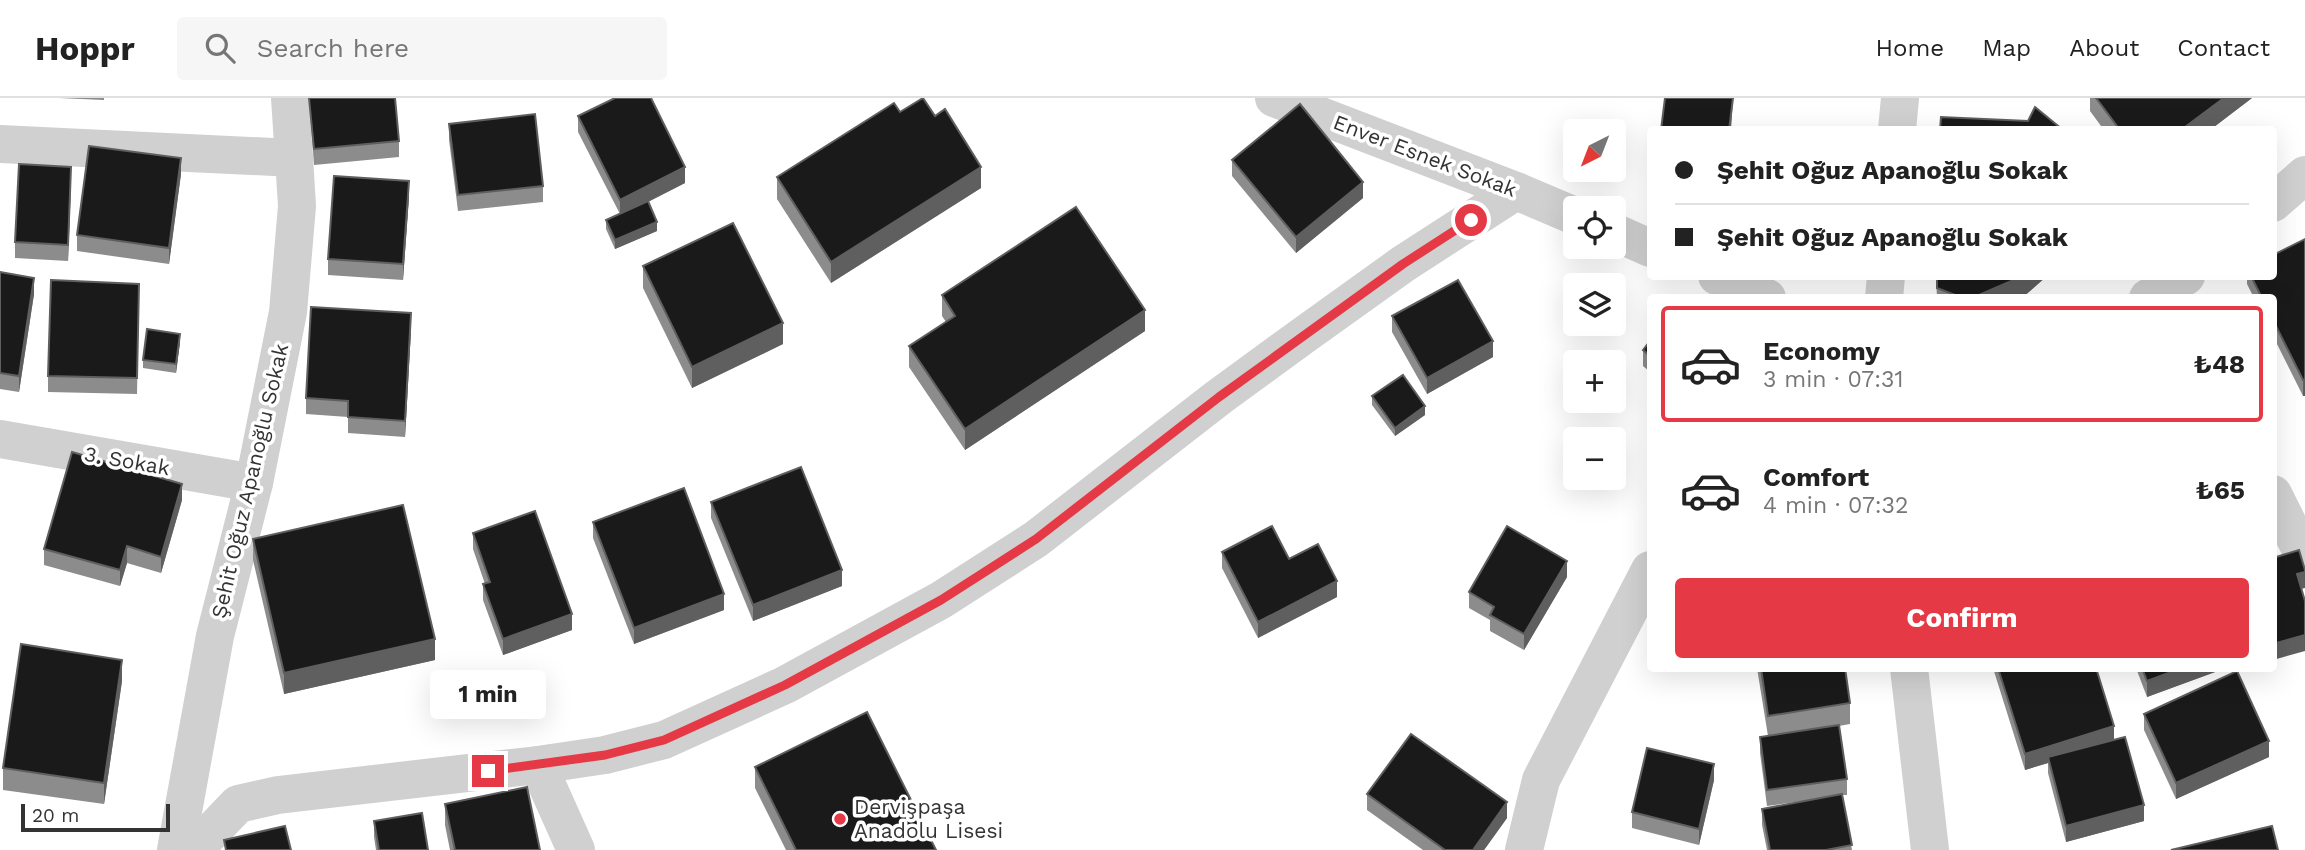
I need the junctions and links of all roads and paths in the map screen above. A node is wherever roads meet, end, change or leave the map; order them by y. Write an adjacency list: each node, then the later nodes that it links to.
1 (290, 98): 6 (street, Şehit Oğuz Apanoğlu Sokak)
2 (1274, 98): 8 (street, Enver Esnek Sokak)
3 (1900, 98): 4 (street)
4 (1898, 126)
5 (0, 144): 6 (street)
6 (294, 158): 16 (street, Şehit Oğuz Apanoğlu Sokak)
7 (2305, 175): 9 (street)
8 (1516, 191): 10 (street, Enver Esnek Sokak); 21 (street)
9 (2277, 200)
10 (1563, 211)
11 (1626, 237): 12 (street)
12 (1647, 247)
13 (1726, 280): 14 (street)
14 (1758, 294)
15 (0, 439): 16 (street, 3. Sokak)
16 (254, 483): 22 (street, Şehit Oğuz Apanoğlu Sokak)
17 (2277, 502): 18 (street)
18 (2305, 558)
19 (1647, 576): 25 (street)
20 (1909, 672): 26 (street)
21 (538, 765): 23 (street); 24 (street)
22 (176, 850)
23 (194, 850)
24 (576, 850)
25 (1524, 850)
26 (1930, 850)

